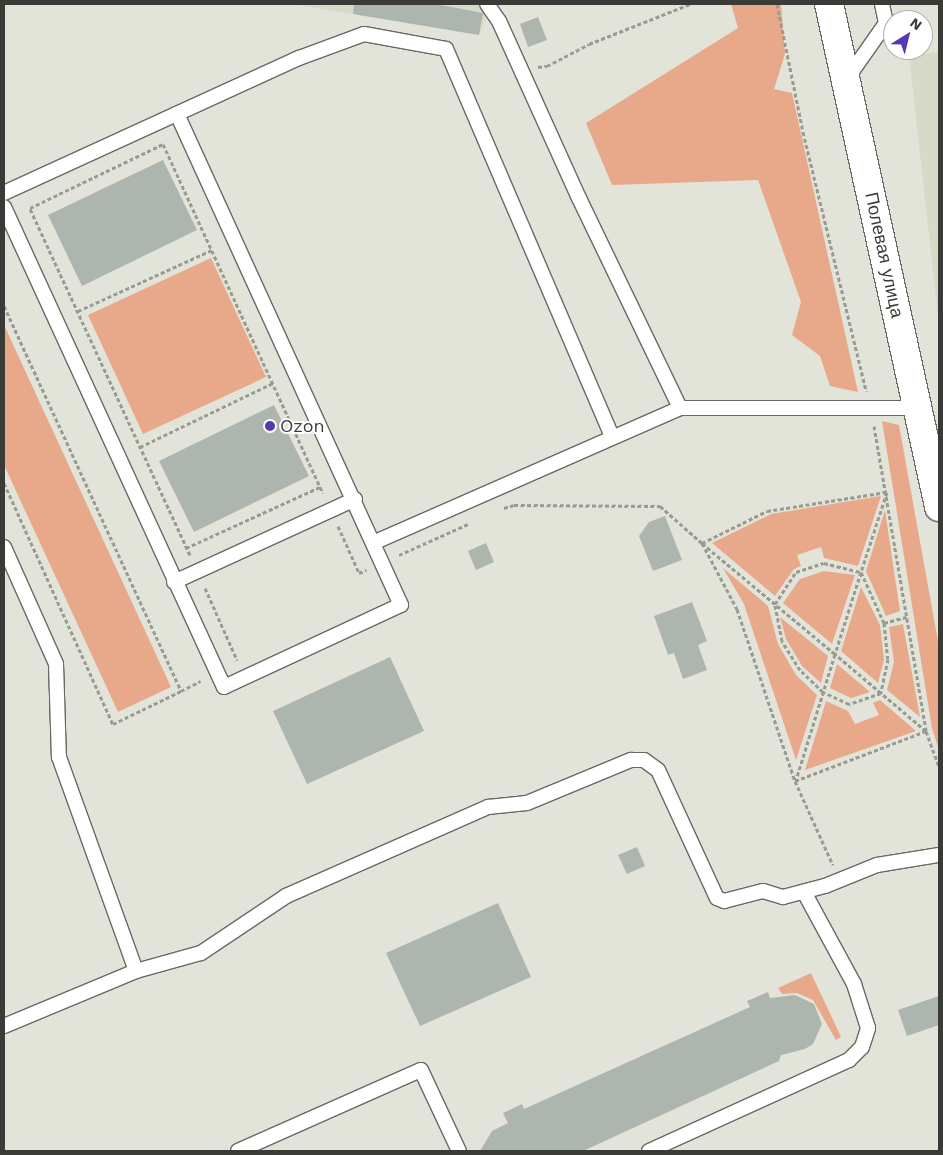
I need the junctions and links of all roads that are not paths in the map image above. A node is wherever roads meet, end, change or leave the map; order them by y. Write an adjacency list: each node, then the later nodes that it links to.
1 (487, 4): 8 (lane)
2 (829, 4): 4 (street, Полевая улица)
3 (882, 4): 4 (lane)
4 (846, 80): 9 (street, Полевая улица)
5 (177, 114): 6 (lane); 10 (lane); 11 (lane)
6 (4, 194)
7 (4, 207): 15 (lane)
8 (680, 408): 9 (lane); 10 (lane)
9 (918, 408): 12 (street, Полевая улица)
10 (612, 436): 13 (lane)
11 (355, 499): 13 (lane); 15 (lane)
12 (939, 507)
13 (376, 542): 15 (lane)
14 (4, 547): 18 (lane)
15 (174, 582)
16 (939, 856): 17 (lane)
17 (804, 892): 18 (lane); 22 (lane)
18 (136, 971): 19 (lane)
19 (4, 1026)
20 (238, 1151): 21 (lane)
21 (459, 1151)
22 (649, 1151)

